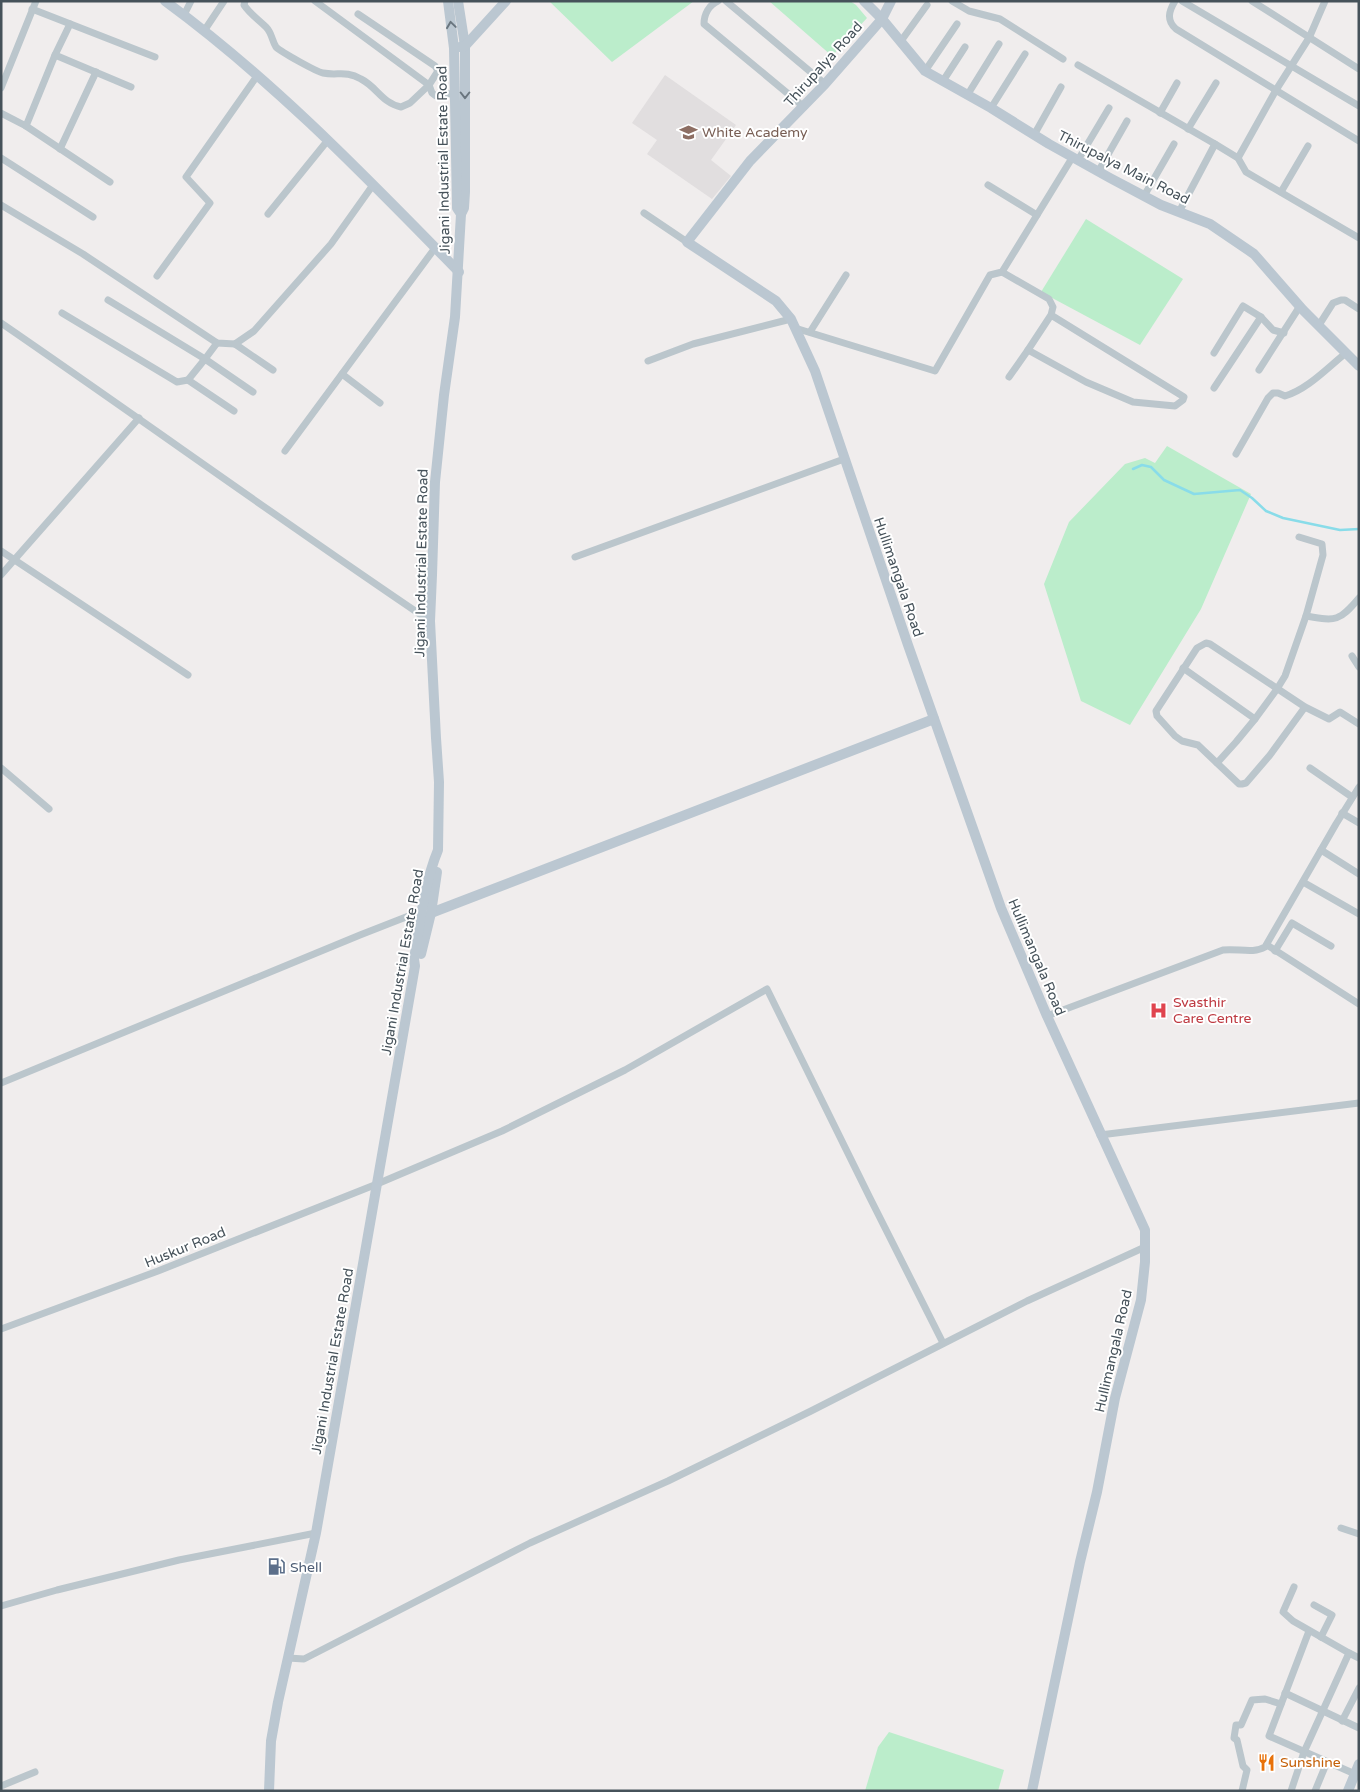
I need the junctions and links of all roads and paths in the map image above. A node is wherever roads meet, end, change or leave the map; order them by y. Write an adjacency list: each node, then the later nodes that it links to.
1 (36, 1): 20 (street)
2 (165, 1): 22 (street)
3 (192, 1): 22 (street)
4 (224, 1): 26 (street)
5 (246, 1): 46 (street)
6 (315, 1): 46 (street)
7 (448, 1): 30 (street, Jigani Industrial Estate Road, one-way to 7)
8 (458, 1): 30 (street, Jigani Industrial Estate Road)
9 (506, 1): 30 (street)
10 (718, 1): 54 (street)
11 (726, 1): 45 (street)
12 (864, 1): 23 (street, Thirupalya Main Road)
13 (891, 1): 23 (street)
14 (952, 1): 35 (street)
15 (1175, 1): 50 (street)
16 (1182, 1): 37 (street)
17 (1252, 1): 27 (street)
18 (1325, 1): 27 (street)
19 (927, 5): 28 (street)
20 (32, 9): 24 (street); 48 (street)
21 (358, 14): 46 (street)
22 (184, 15): 26 (street)
23 (882, 19): 28 (street, Thirupalya Main Road); 45 (street, Thirupalya Road)
24 (70, 24): 33 (street); 34 (street)
25 (957, 24): 39 (street)
26 (204, 31): 41 (street)
27 (1309, 38): 37 (street); 38 (street)
28 (901, 41): 39 (street, Thirupalya Main Road)
29 (999, 44): 52 (street)
30 (459, 47): 51 (street, Jigani Industrial Estate Road); 82 (street, Jigani Industrial Estate Road, one-way to 82)
31 (966, 47): 42 (street)
32 (1025, 54): 55 (street)
33 (55, 55): 40 (street); 60 (street)
34 (155, 57)
35 (1063, 59)
36 (1078, 65): 58 (street)
37 (1292, 66): 50 (street); 53 (street)
38 (1359, 69)
39 (925, 71): 42 (street, Thirupalya Main Road)
40 (96, 72): 47 (street); 68 (street)
41 (257, 76): 63 (street); 91 (street)
42 (943, 81): 52 (street, Thirupalya Main Road)
43 (1177, 83): 58 (street)
44 (1216, 83): 61 (street)
45 (825, 84): 54 (street, Thirupalya Road)
46 (429, 85): 51 (street)
47 (131, 87)
48 (1, 88)
49 (1061, 88): 62 (street)
50 (1276, 90): 64 (street); 70 (street)
51 (454, 93): 82 (street, Jigani Industrial Estate Road)
52 (968, 94): 55 (street, Thirupalya Main Road)
53 (1359, 106)
54 (804, 107): 86 (street, Thirupalya Road)
55 (991, 108): 62 (street, Thirupalya Main Road)
56 (1109, 108): 71 (street)
57 (1, 113): 60 (street)
58 (1160, 113): 61 (street)
59 (1127, 121): 72 (street)
60 (26, 126): 68 (street)
61 (1188, 129): 66 (street)
62 (1034, 135): 71 (street, Thirupalya Main Road)
63 (328, 140): 74 (street); 81 (street)
64 (1359, 141)
65 (1174, 144): 77 (street)
66 (1215, 144): 70 (street); 79 (street)
67 (1308, 146): 76 (street)
68 (60, 149): 73 (street)
69 (1, 158): 84 (street)
70 (1238, 158): 76 (street)
71 (1075, 159): 72 (street, Thirupalya Main Road); 83 (street)
72 (1098, 172): 77 (street, Thirupalya Main Road)
73 (110, 182)
74 (374, 185): 87 (street); 104 (street)
75 (988, 185): 83 (street)
76 (1281, 192): 85 (street)
77 (1144, 196): 79 (street, Thirupalya Main Road)
78 (1, 205): 103 (street)
79 (1179, 212): 93 (street, Thirupalya Main Road)
80 (644, 213): 86 (street, Hullimangala Road)
81 (268, 214)
82 (461, 214): 88 (street, Jigani Industrial Estate Road)
83 (1037, 215): 89 (street)
84 (93, 217)
85 (1359, 238)
86 (687, 242): 99 (street, Hullimangala Road)
87 (435, 248): 88 (street); 113 (street)
88 (459, 272): 131 (street, Jigani Industrial Estate Road)
89 (1002, 272): 96 (street); 101 (street)
90 (846, 275): 101 (street)
91 (157, 276)
92 (108, 300): 108 (street)
93 (1300, 306): 100 (street, Thirupalya Main Road); 102 (street)
94 (1359, 309): 100 (street)
95 (62, 313): 115 (street)
96 (1051, 315): 105 (street); 105 (street)
97 (1261, 317): 102 (street); 106 (street); 116 (street)
98 (1, 323): 120 (street)
99 (793, 324): 101 (street); 109 (street); 123 (street, Hullimangala Road)
100 (1319, 326): 107 (street, Thirupalya Main Road)
101 (810, 332)
102 (1284, 332): 112 (street)
103 (216, 343): 104 (street); 108 (street)
104 (235, 344): 111 (street)
105 (1028, 350): 114 (street)
106 (1214, 353)
107 (1346, 353): 110 (street, Thirupalya Main Road); 122 (street)
108 (204, 359): 115 (street); 117 (street)
109 (648, 361)
110 (1359, 366)
111 (272, 370)
112 (1259, 370)
113 (342, 374): 118 (street); 121 (street)
114 (1009, 377)
115 (188, 380): 119 (street)
116 (1214, 388)
117 (253, 392)
118 (380, 403)
119 (234, 411)
120 (139, 418): 127 (street); 131 (street)
121 (285, 452)
122 (1236, 454)
123 (844, 459): 126 (street); 138 (street, Hullimangala Road)
124 (1300, 537): 130 (street)
125 (1, 551): 127 (street)
126 (575, 557)
127 (14, 559): 128 (street); 135 (street)
128 (1, 575)
129 (1359, 598): 130 (street)
130 (1306, 616): 136 (street)
131 (430, 621): 152 (street, Jigani Industrial Estate Road)
132 (1352, 656): 133 (street)
133 (1359, 667)
134 (1183, 668): 136 (street); 139 (street); 141 (street)
135 (188, 674)
136 (1277, 689): 137 (street); 139 (street)
137 (1305, 707): 140 (street); 141 (street)
138 (934, 719): 152 (street); 158 (street, Hullimangala Road)
139 (1255, 719): 141 (street)
140 (1359, 724)
141 (1217, 763)
142 (1, 768): 146 (street)
143 (1310, 768): 145 (street)
144 (1359, 787): 145 (street)
145 (1352, 797): 147 (street)
146 (49, 808)
147 (1342, 812): 148 (street); 149 (street)
148 (1359, 823)
149 (1321, 850): 150 (street); 151 (street)
150 (1359, 874)
151 (1303, 882): 153 (street); 154 (street)
152 (426, 913): 159 (street); 162 (street, Jigani Industrial Estate Road)
153 (1359, 914)
154 (1267, 946): 156 (street); 158 (street)
155 (1330, 946): 156 (street)
156 (1275, 951): 157 (street)
157 (1359, 1004)
158 (1047, 1016): 161 (street, Hullimangala Road)
159 (1, 1083)
160 (1359, 1103): 161 (street)
161 (1100, 1135): 163 (street, Hullimangala Road)
162 (377, 1184): 164 (street, Huskur Road); 165 (street, Huskur Road); 167 (street, Jigani Industrial Estate Road)
163 (1145, 1247): 165 (street); 190 (street, Hullimangala Road)
164 (1, 1329)
165 (943, 1343): 175 (street)
166 (1341, 1528): 168 (street)
167 (316, 1533): 171 (street); 175 (street, Jigani Industrial Estate Road)
168 (1359, 1534)
169 (1294, 1587): 172 (street)
170 (1314, 1605): 173 (street)
171 (1, 1606)
172 (1309, 1631): 173 (street); 178 (street)
173 (1321, 1637): 174 (street)
174 (1348, 1653): 176 (street); 180 (street)
175 (288, 1658): 189 (street, Jigani Industrial Estate Road)
176 (1359, 1658)
177 (1359, 1688): 181 (street)
178 (1285, 1693): 179 (street); 180 (street)
179 (1281, 1704): 183 (street); 191 (street)
180 (1321, 1712): 181 (street); 183 (street)
181 (1342, 1721): 182 (street)
182 (1359, 1728)
183 (1304, 1752): 184 (street); 192 (street)
184 (1327, 1762): 187 (street); 193 (street)
185 (1359, 1764): 187 (street)
186 (35, 1772): 188 (street)
187 (1355, 1774): 194 (street)
188 (1, 1786)
189 (269, 1791)
190 (1032, 1791)
191 (1242, 1791)
192 (1291, 1791)
193 (1315, 1791)
194 (1348, 1791)

